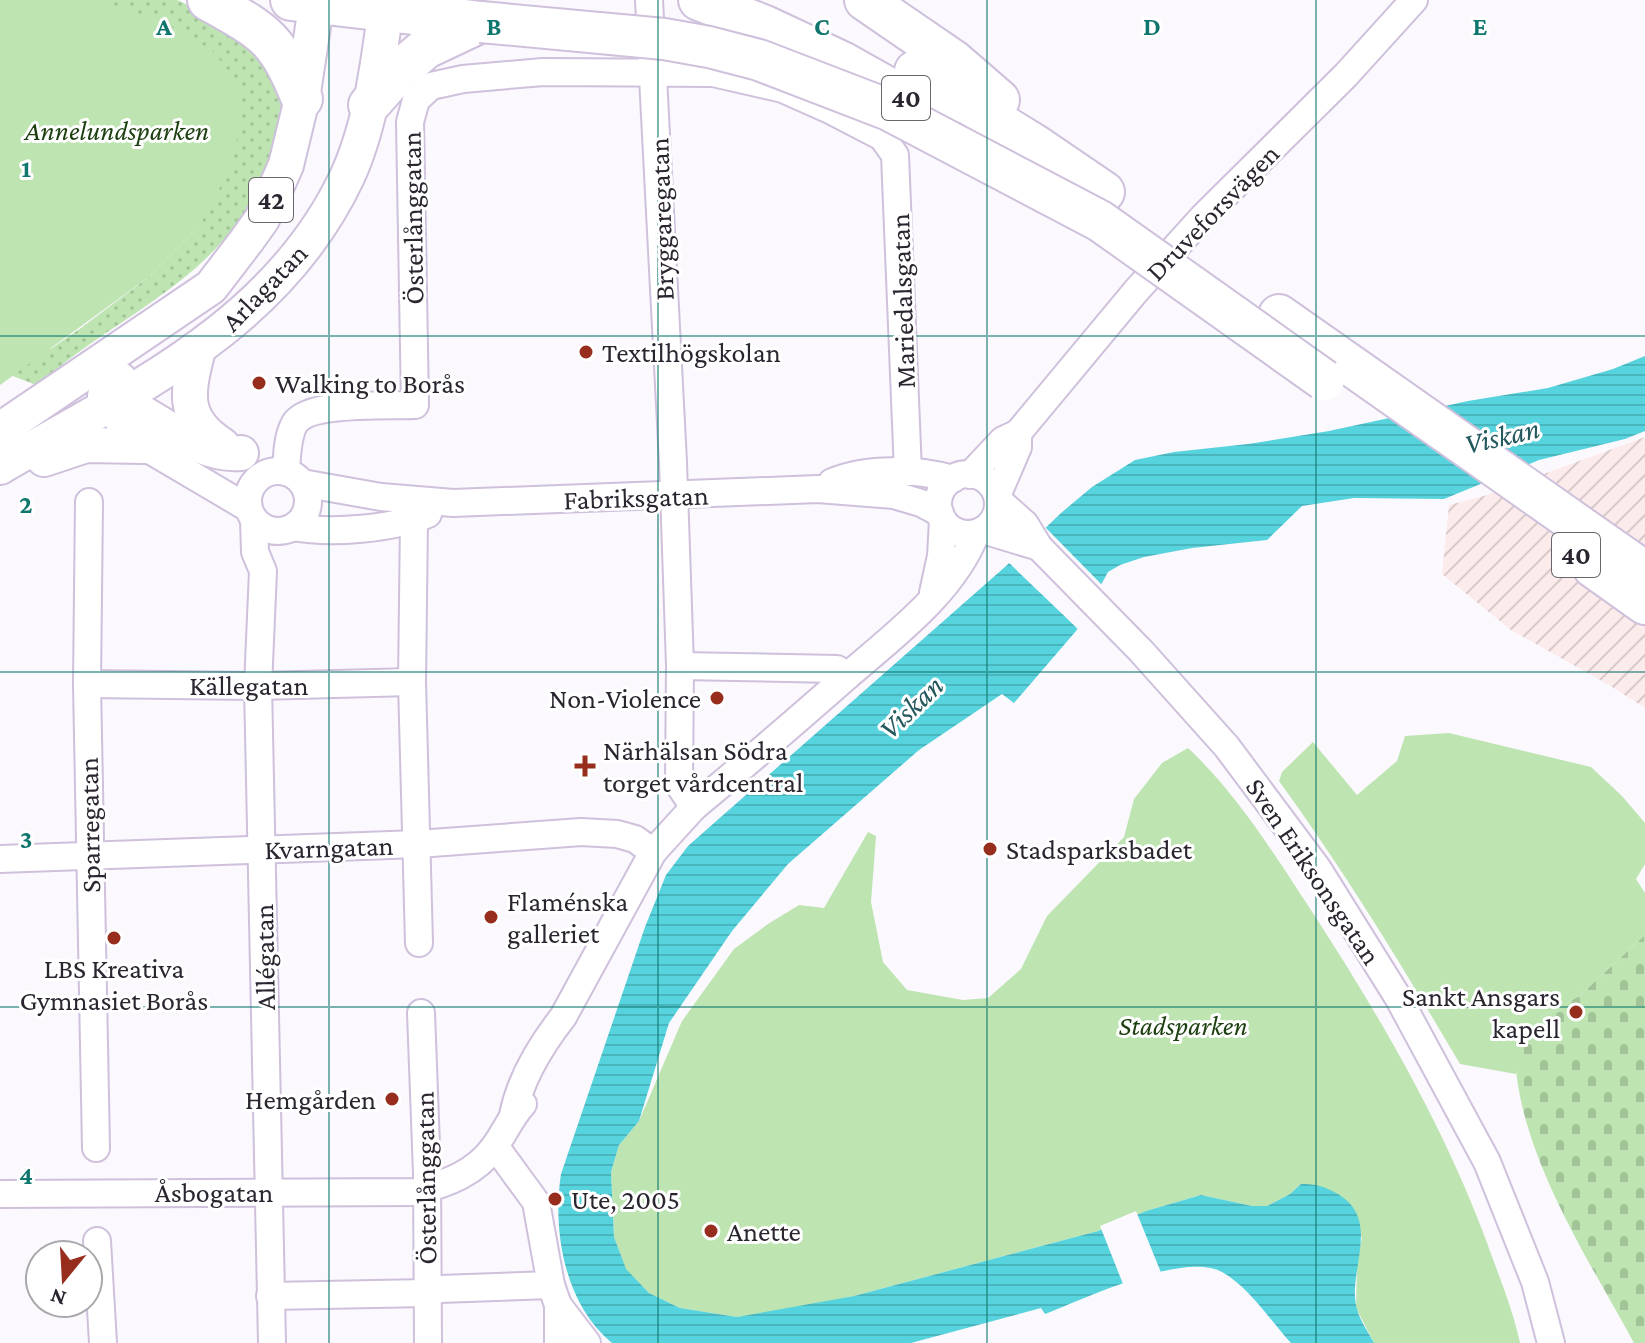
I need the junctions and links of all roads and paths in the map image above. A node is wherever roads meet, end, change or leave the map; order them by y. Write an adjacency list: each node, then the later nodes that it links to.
1 (208, 0): 12 (highway)
2 (699, 0): 14 (highway, 40, bridge)
3 (774, 0): 14 (highway, 40)
4 (865, 0): 14 (highway)
5 (1414, 0): 21 (street, Druveforsvägen)
6 (308, 1): 7 (highway); 12 (main road, Arlagatan / 42)
7 (382, 4): 9 (highway); 13 (main road, Arlagatan / 42)
8 (649, 5): 10 (street, Bryggaregatan); 11 (street, Bryggaregatan)
9 (481, 22): 13 (highway); 14 (highway, bridge)
10 (653, 71): 11 (street); 26 (street, Österlånggatan); 30 (street, Bryggaregatan)
11 (713, 73): 24 (street, Mariedalsgatan)
12 (302, 99): 15 (main road, Arlagatan / 42)
13 (369, 105): 16 (main road, Arlagatan / 42)
14 (1102, 207): 19 (highway, 40); 19 (highway, 40, bridge)
15 (211, 287): 17 (main road, Arlagatan / 42); 18 (main road)
16 (198, 350): 18 (main road, Arlagatan / 42); 23 (main road)
17 (62, 391): 18 (main road); 20 (main road, Arlagatan / 42)
18 (116, 399): 22 (main road); 23 (main road); 25 (main road, Arlagatan / 42)
19 (1381, 403): 33 (highway, 40)
20 (0, 430)
21 (1018, 433): 27 (street, Druveforsvägen); 31 (street, Druveforsvägen)
22 (143, 446): 28 (main road); 35 (street)
23 (241, 453): 26 (street, Fabriksgatan)
24 (908, 460): 27 (street, Fabriksgatan); 29 (street, Fabriksgatan)
25 (0, 467)
26 (289, 475): 34 (street, Fabriksgatan); 35 (street); 38 (street)
27 (962, 477): 31 (street); 36 (street)
28 (0, 478)
29 (818, 489): 30 (street, Fabriksgatan); 36 (street, Fabriksgatan)
30 (674, 495): 34 (street, Fabriksgatan); 45 (street, Bryggaregatan)
31 (997, 498): 39 (street); 40 (street)
32 (89, 502): 48 (street, Sparregatan)
33 (1522, 502): 42 (highway, 40); 44 (highway, 40)
34 (453, 503): 37 (street, Fabriksgatan)
35 (251, 514): 38 (street); 41 (street, Allégatan)
36 (942, 516): 39 (street); 43 (street)
37 (414, 520): 38 (street, Fabriksgatan); 47 (street)
38 (289, 528): 41 (street, Allégatan)
39 (980, 532): 40 (street); 43 (street, Åsbogatan)
40 (1039, 547): 72 (street, Sven Eriksonsgatan)
41 (263, 571): 49 (street, Allégatan)
42 (1645, 572)
43 (931, 600): 46 (street, Åsbogatan)
44 (1645, 604)
45 (680, 666): 46 (street); 50 (street, Bryggaregatan)
46 (847, 676): 50 (street, Åsbogatan)
47 (412, 682): 49 (street, Källegatan); 51 (street)
48 (87, 684): 49 (street, Källegatan); 54 (street, Sparregatan)
49 (258, 686): 52 (street, Allégatan)
50 (694, 807): 53 (street, Åsbogatan)
51 (418, 844): 52 (street, Kvarngatan); 53 (street, Kvarngatan); 56 (street)
52 (261, 849): 54 (street, Kvarngatan); 61 (street, Allégatan)
53 (653, 852): 58 (street, Åsbogatan)
54 (90, 855): 55 (street, Kvarngatan); 59 (street, Sparregatan)
55 (0, 859)
56 (419, 943)
57 (421, 1013): 60 (street, Österlånggatan)
58 (495, 1146): 60 (street, Åsbogatan); 64 (street)
59 (96, 1148)
60 (427, 1189): 61 (street, Åsbogatan); 63 (street, Österlånggatan)
61 (267, 1192): 62 (street, Åsbogatan); 65 (street, Allégatan)
62 (0, 1194)
63 (427, 1293): 64 (street); 65 (street); 69 (street, Österlånggatan)
64 (554, 1295): 70 (street); 71 (street)
65 (270, 1296): 68 (street, Allégatan)
66 (102, 1319): 67 (street)
67 (103, 1343)
68 (272, 1343)
69 (428, 1343)
70 (558, 1343)
71 (587, 1343)
72 (1551, 1343)

